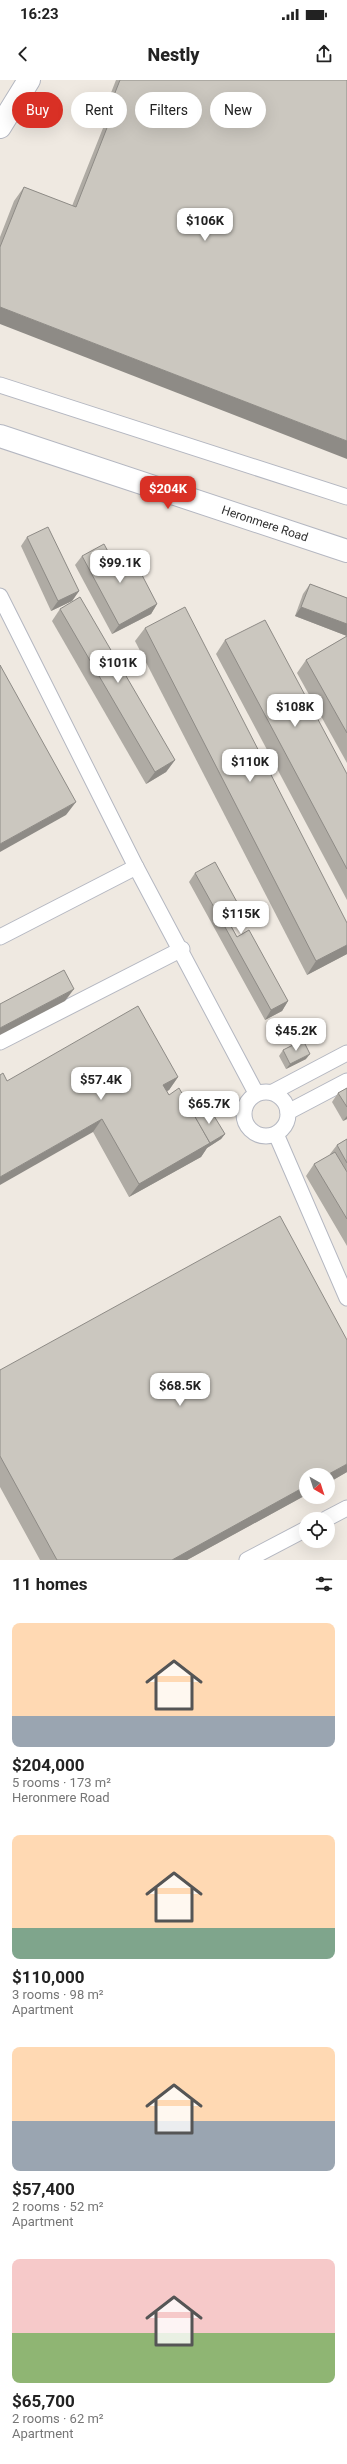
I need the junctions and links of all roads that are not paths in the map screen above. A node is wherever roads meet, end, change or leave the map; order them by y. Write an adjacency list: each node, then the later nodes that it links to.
1 (29, 80): 2 (street)
2 (0, 127)
3 (0, 385): 5 (lane)
4 (0, 436): 6 (street, Heronmere Road)
5 (347, 497)
6 (347, 551)
7 (0, 596): 8 (lane)
8 (136, 867): 9 (lane); 10 (lane)
9 (0, 937)
10 (182, 949): 11 (lane); 15 (lane)
11 (0, 1042)
12 (347, 1053): 14 (lane)
13 (347, 1081): 16 (lane)
14 (273, 1092): 15 (lane); 16 (lane)
15 (256, 1093): 17 (lane)
16 (288, 1112): 17 (lane)
17 (276, 1134): 18 (lane)
18 (347, 1298)
19 (347, 1508): 20 (lane)
20 (335, 1514)
21 (299, 1533): 22 (lane)
22 (247, 1560)

